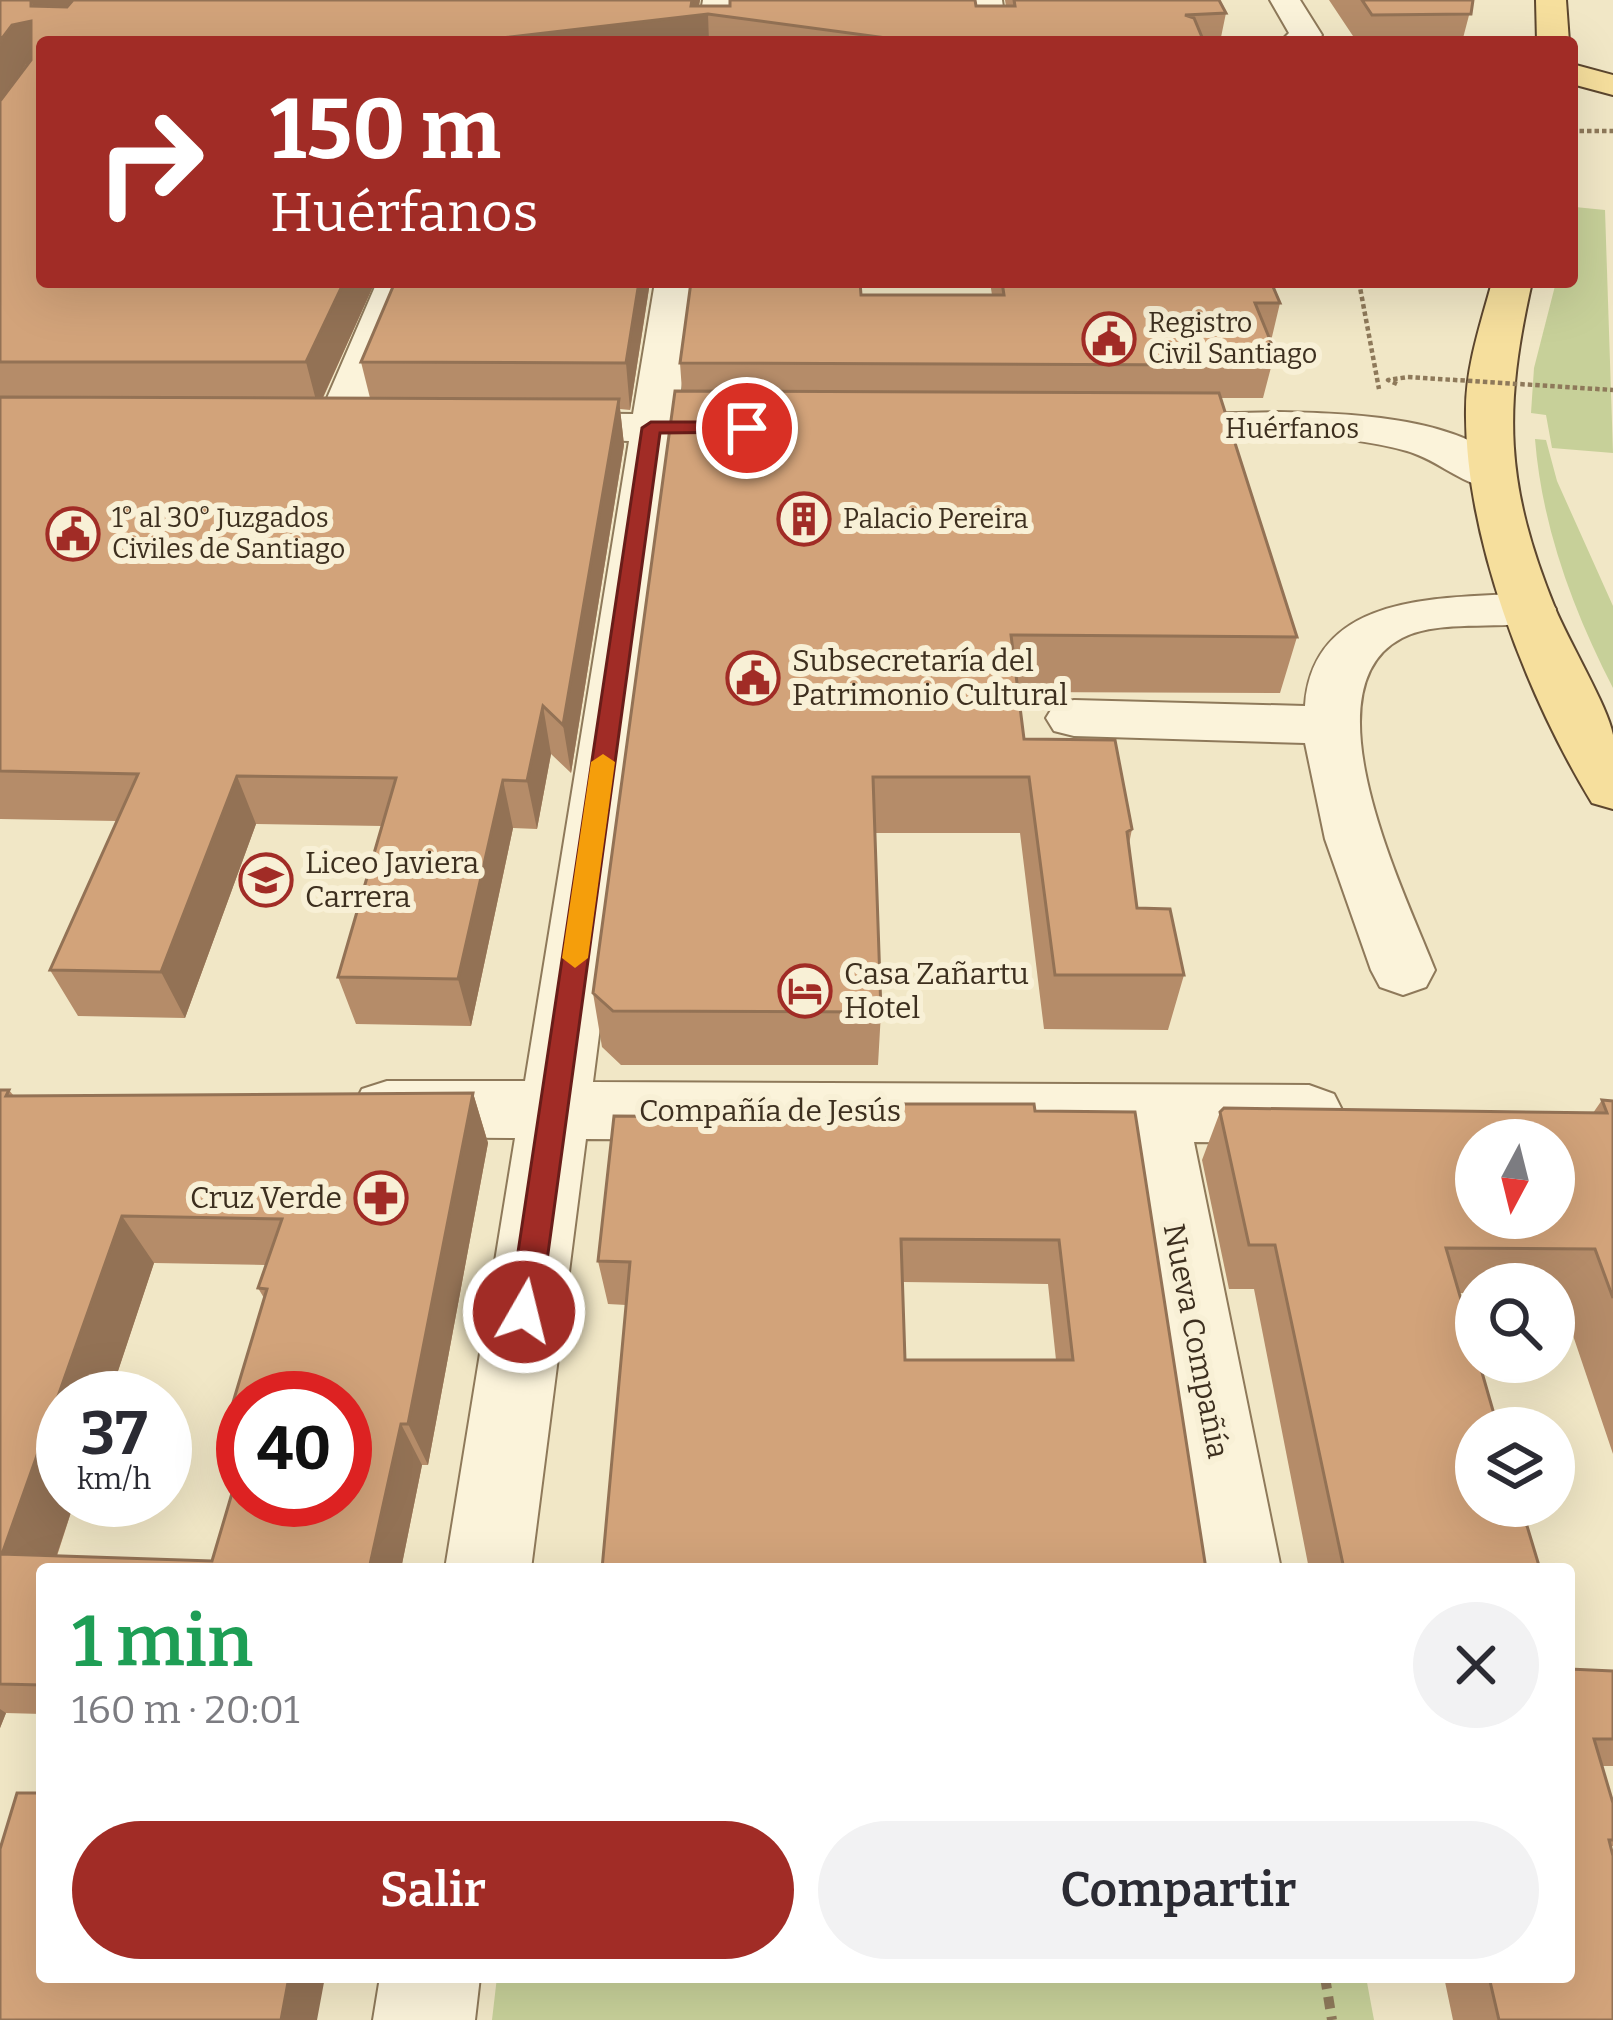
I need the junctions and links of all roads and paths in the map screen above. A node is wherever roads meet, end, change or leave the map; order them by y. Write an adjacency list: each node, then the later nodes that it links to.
1 (718, 0): 4 (street)
2 (1285, 0): 5 (street)
3 (1551, 0): 6 (main road)
4 (713, 36)
5 (1304, 36)
6 (1553, 36)
7 (394, 288): 13 (street)
8 (674, 288): 15 (street)
9 (1360, 288): 18 (path)
10 (1511, 288): 19 (main road)
11 (1408, 377): 12 (path, bridge)
12 (1613, 391)
13 (383, 427)
14 (498, 427): 15 (street)
15 (651, 428): 16 (street); 26 (street)
16 (796, 428)
17 (1105, 428): 18 (street, Huérfanos)
18 (1400, 433): 19 (street, Huérfanos)
19 (1493, 477): 20 (main road)
20 (1530, 608): 22 (street); 23 (main road)
21 (1073, 718): 22 (street)
22 (1330, 725): 24 (street)
23 (1613, 789)
24 (1403, 970)
25 (335, 1109): 26 (street, Compañía de Jesús)
26 (553, 1111): 27 (street, Compañía de Jesús); 29 (street)
27 (1153, 1113): 28 (street, Compañía de Jesús); 30 (street, Nueva Compañía)
28 (1360, 1114)
29 (489, 1563)
30 (1237, 1563)
31 (429, 1983): 33 (street)
32 (1325, 1983): 34 (path)
33 (424, 2020)
34 (1332, 2020)

